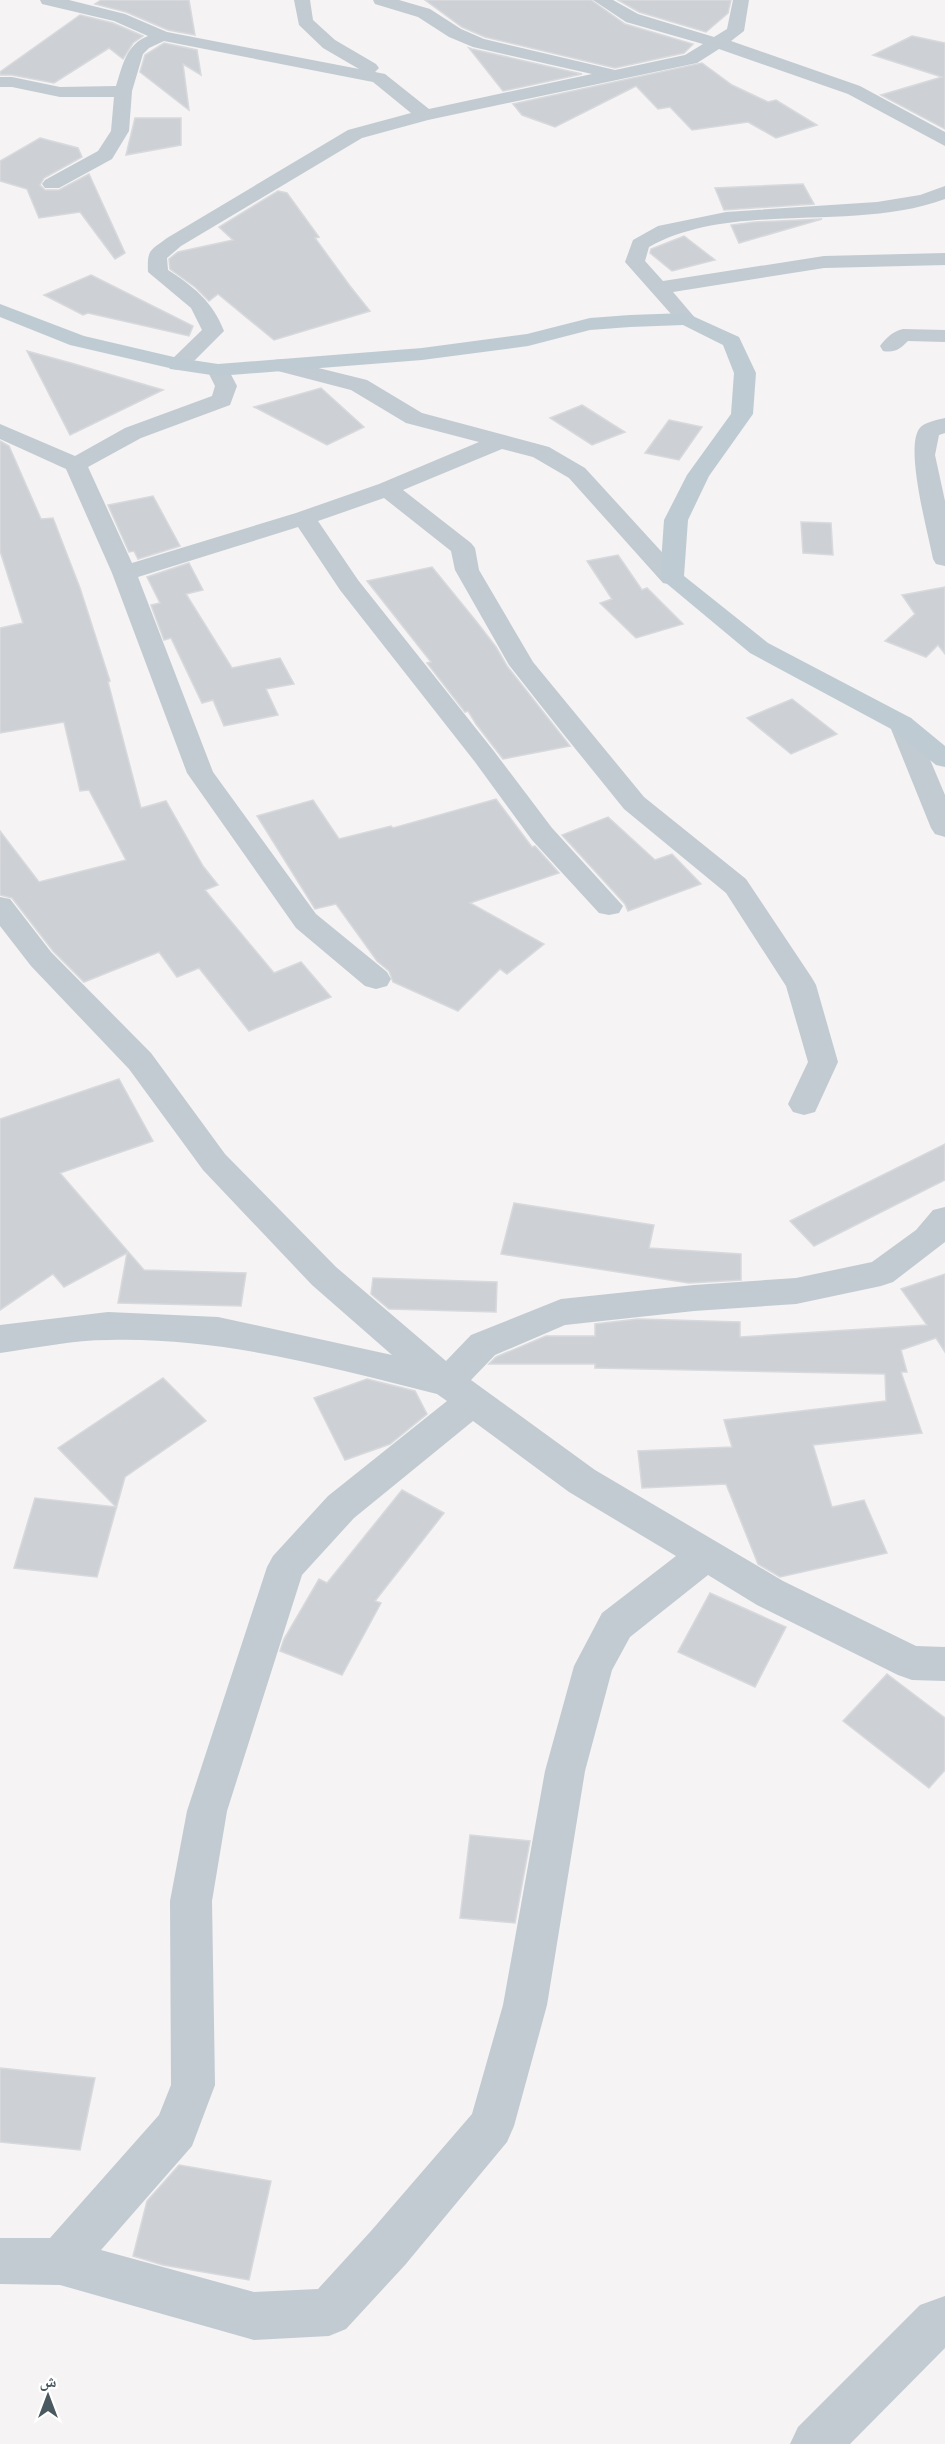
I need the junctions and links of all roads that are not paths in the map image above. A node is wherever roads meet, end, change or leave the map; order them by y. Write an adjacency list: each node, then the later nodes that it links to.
1 (48, 0): 7 (street)
2 (302, 0): 10 (street)
3 (381, 0): 6 (street)
4 (601, 0): 8 (street)
5 (741, 0): 8 (street)
6 (419, 7): 9 (street)
7 (162, 36): 10 (street); 12 (street)
8 (718, 42): 9 (street); 14 (street)
9 (615, 74): 13 (street)
10 (379, 78): 13 (street)
11 (0, 82): 12 (street)
12 (123, 91): 15 (street)
13 (425, 115): 23 (street)
14 (945, 140)
15 (52, 184)
16 (945, 192): 18 (street)
17 (945, 259): 18 (street)
18 (659, 288): 20 (street)
19 (0, 310): 23 (main road)
20 (686, 319): 24 (main road); 34 (main road)
21 (945, 336): 22 (street)
22 (891, 346)
23 (178, 364): 25 (main road)
24 (282, 365): 25 (main road); 28 (street)
25 (218, 370): 29 (street)
26 (945, 425): 32 (street)
27 (0, 431): 29 (street)
28 (501, 441): 30 (street); 34 (street)
29 (76, 465): 33 (street)
30 (387, 489): 31 (street); 41 (street)
31 (304, 518): 33 (street); 39 (street)
32 (945, 559)
33 (124, 573): 40 (street)
34 (672, 578): 35 (main road)
35 (902, 724): 36 (main road); 37 (street)
36 (945, 759)
37 (945, 828)
38 (0, 906): 44 (street)
39 (609, 906)
40 (376, 979)
41 (804, 1104)
42 (945, 1219): 44 (street)
43 (0, 1339): 44 (street)
44 (460, 1391): 45 (street); 48 (street)
45 (706, 1555): 46 (street); 48 (street)
46 (945, 1664)
47 (0, 2261): 48 (street)
48 (60, 2262)
49 (945, 2320): 50 (street)
50 (815, 2444)

